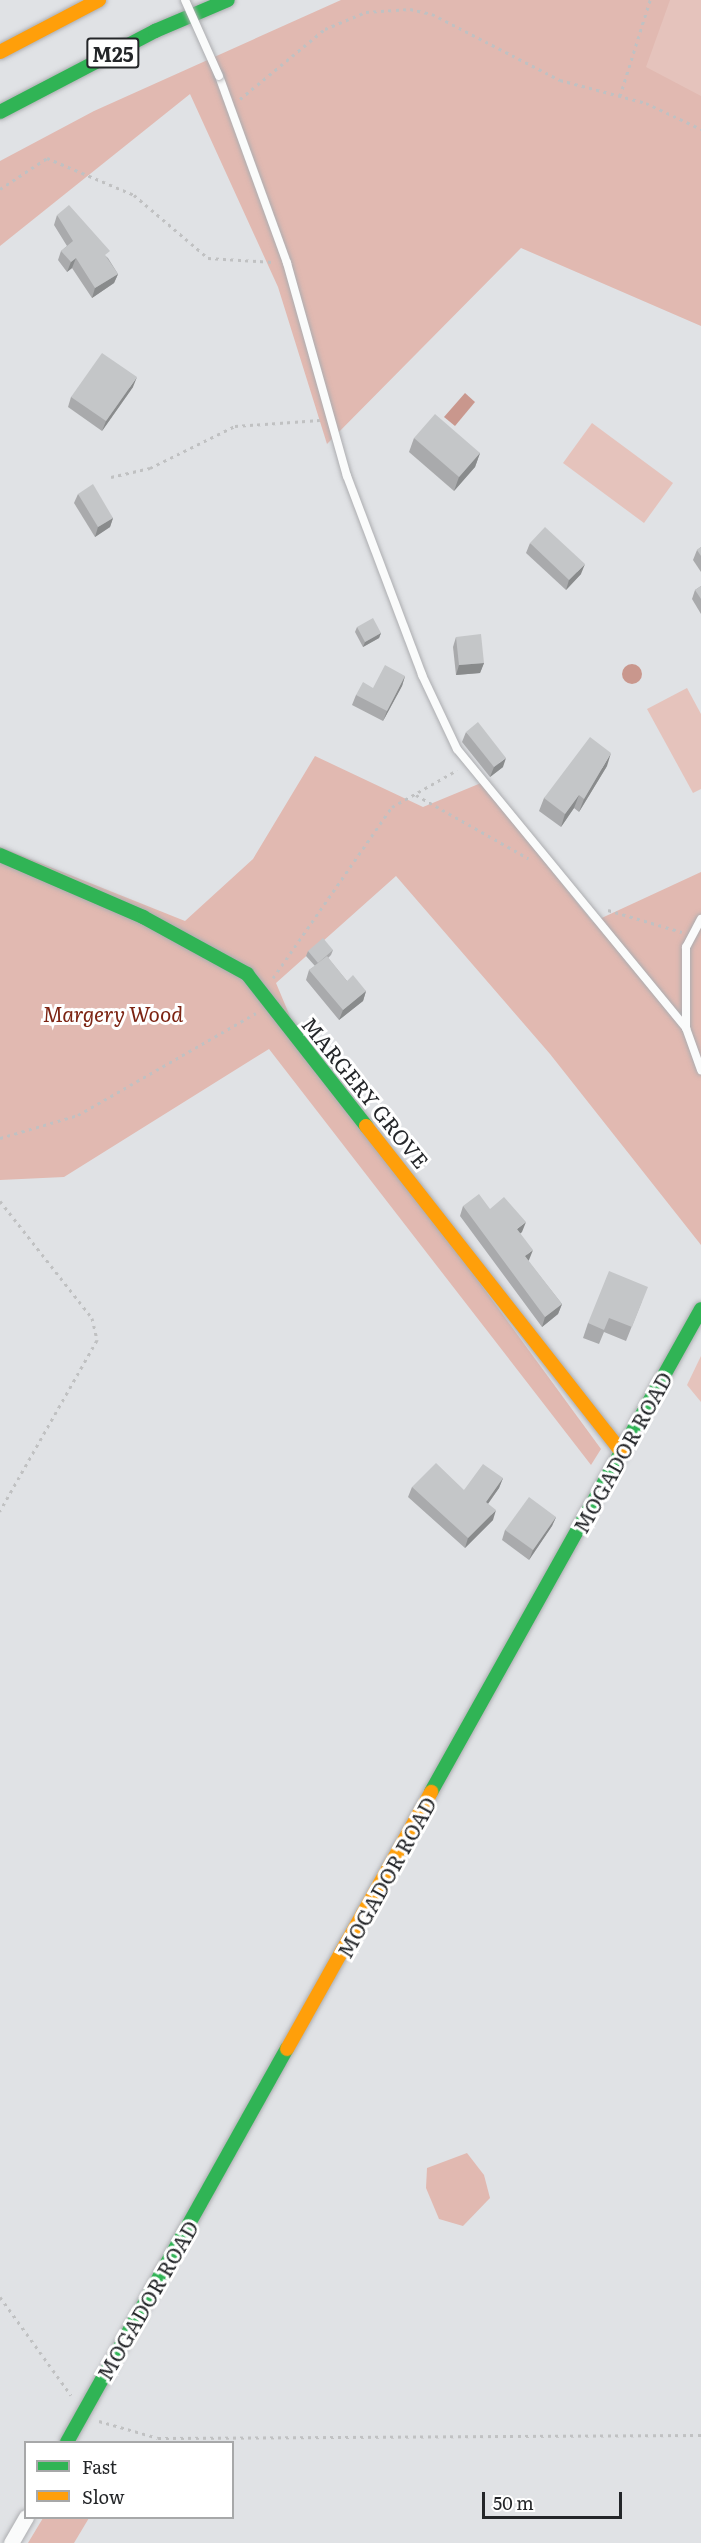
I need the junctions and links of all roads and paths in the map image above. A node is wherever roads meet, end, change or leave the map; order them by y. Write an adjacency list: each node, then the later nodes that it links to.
1 (99, 0): 5 (main road, M25)
2 (185, 0): 7 (lane, bridge)
3 (228, 0): 8 (main road, M25)
4 (650, 0): 6 (path)
5 (0, 52)
6 (620, 96): 7 (path); 9 (path)
7 (232, 105): 11 (lane)
8 (0, 112)
9 (701, 129)
10 (0, 189): 11 (path)
11 (287, 263): 12 (lane)
12 (331, 418): 13 (path); 14 (lane)
13 (111, 477)
14 (468, 766): 15 (path); 22 (lane)
15 (416, 795): 17 (path); 21 (path)
16 (0, 855): 21 (main road, MARGERY GROVE)
17 (533, 861)
18 (597, 904): 20 (path)
19 (701, 919): 20 (lane)
20 (692, 934): 22 (lane)
21 (268, 1005): 24 (path); 27 (main road, MARGERY GROVE)
22 (686, 1028): 23 (lane)
23 (701, 1070)
24 (0, 1138)
25 (0, 1201): 28 (path)
26 (701, 1310): 27 (main road, MOGADOR ROAD)
27 (622, 1453): 30 (main road, MOGADOR ROAD)
28 (0, 1511)
29 (0, 2297): 30 (path)
30 (83, 2413): 31 (path); 32 (main road, MOGADOR ROAD)
31 (701, 2435)
32 (68, 2441)
33 (25, 2519): 34 (street)
34 (11, 2543)

